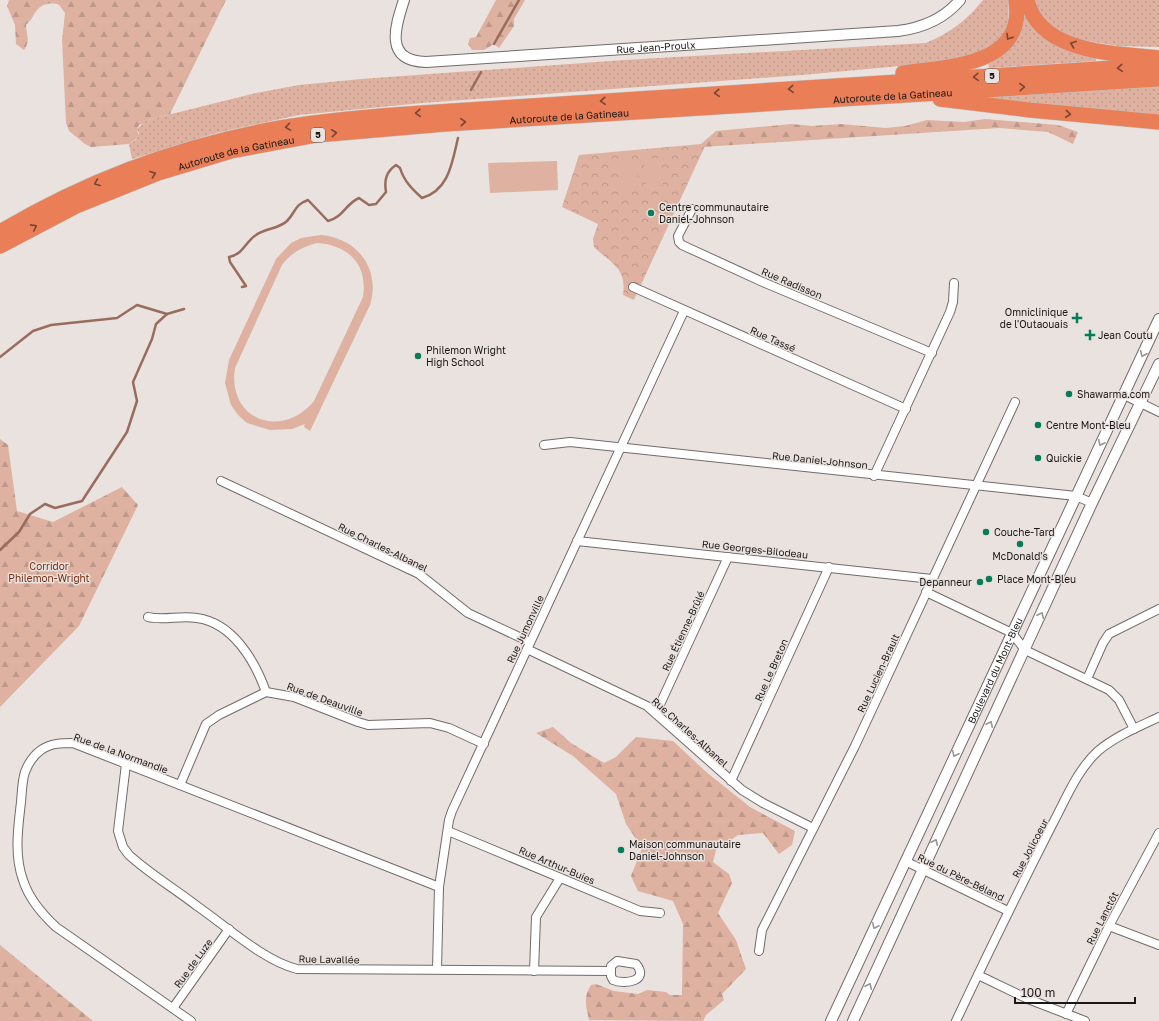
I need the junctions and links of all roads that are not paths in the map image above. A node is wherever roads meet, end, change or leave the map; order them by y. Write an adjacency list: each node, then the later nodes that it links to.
1 (404, 0): 2 (street, Rue Jean-Proulx)
2 (960, 0)
3 (1016, 0): 8 (highway, one-way to 8)
4 (1027, 0): 5 (highway, one-way to 4)
5 (1159, 58)
6 (1159, 65): 8 (highway, Autoroute de la Gatineau / 5, one-way to 8)
7 (1159, 79): 9 (highway, Autoroute de la Gatineau / 5, one-way to 7)
8 (825, 86): 12 (highway, Autoroute de la Gatineau / 5, one-way to 12)
9 (900, 94): 10 (highway, one-way to 10); 13 (highway, Autoroute de la Gatineau / 5, one-way to 9)
10 (1159, 122)
11 (692, 209): 18 (street, Rue Radisson)
12 (0, 232)
13 (0, 246)
14 (954, 283): 18 (street)
15 (633, 287): 16 (street, Rue Tassé)
16 (684, 311): 23 (street, Rue Tassé); 26 (street, Rue Jumonville)
17 (1159, 319): 20 (street, Boulevard du Mont-Bleu, one-way to 20)
18 (932, 353): 23 (street)
19 (1159, 364): 22 (street, Boulevard du Mont-Bleu)
20 (1124, 395): 22 (street); 30 (street, Boulevard du Mont-Bleu, one-way to 30)
21 (1015, 402): 29 (street, Rue Lucien-Brault)
22 (1141, 403): 24 (street); 31 (street, Boulevard du Mont-Bleu)
23 (906, 409): 27 (street)
24 (1159, 412)
25 (544, 445): 26 (street, Rue Daniel-Johnson)
26 (621, 448): 27 (street, Rue Daniel-Johnson); 32 (street, Rue Jumonville)
27 (874, 476): 29 (street, Rue Daniel-Johnson)
28 (221, 481): 42 (street, Rue Charles-Albanel)
29 (976, 486): 30 (street, Rue Daniel-Johnson); 37 (street, Rue Lucien-Brault)
30 (1076, 496): 31 (street, Rue Daniel-Johnson); 33 (street, Boulevard du Mont-Bleu)
31 (1092, 503): 34 (street, Boulevard du Mont-Bleu)
32 (576, 541): 35 (street, Rue Georges-Bilodeau); 42 (street, Rue Jumonville)
33 (1052, 547): 34 (street); 41 (street, Boulevard du Mont-Bleu)
34 (1068, 555): 43 (street, Boulevard du Mont-Bleu, one-way to 34)
35 (728, 557): 36 (street, Rue Georges-Bilodeau); 46 (street, Rue Étienne-Brûlé)
36 (829, 567): 37 (street, Rue Georges-Bilodeau); 51 (street, Rue Le Breton)
37 (932, 579): 38 (street, Rue Lucien-Brault)
38 (926, 592): 41 (street); 53 (street, Rue Lucien-Brault)
39 (1159, 610): 44 (street)
40 (148, 617): 45 (street)
41 (1012, 633): 43 (street); 56 (street, Boulevard du Mont-Bleu, one-way to 56)
42 (528, 646): 46 (street, Rue Charles-Albanel); 49 (street, Rue Jumonville)
43 (1024, 650): 44 (street); 57 (street, Boulevard du Mont-Bleu, one-way to 43)
44 (1087, 679): 48 (street)
45 (266, 692): 49 (street, Rue de Deauville); 52 (street)
46 (656, 713): 51 (street, Rue Charles-Albanel)
47 (1159, 717): 48 (street, Rue Jolicoeur)
48 (1134, 729): 60 (street, Rue Jolicoeur)
49 (484, 744): 54 (street, Rue Jumonville)
50 (126, 764): 52 (street, Rue de la Normandie); 63 (street, Rue Lavallée); 70 (street, Rue de la Normandie)
51 (731, 781): 53 (street, Rue Charles-Albanel)
52 (180, 785): 59 (street, Rue de la Normandie)
53 (813, 828): 65 (street, Rue Lucien-Brault)
54 (448, 830): 58 (street, Rue Arthur-Buies); 59 (street, Rue Jumonville)
55 (1159, 833): 62 (street, Rue Lanctôt)
56 (905, 861): 57 (street, Rue du Père-Béland); 73 (street, Boulevard du Mont-Bleu, one-way to 73)
57 (922, 870): 60 (street, Rue du Père-Béland); 74 (street, Boulevard du Mont-Bleu, one-way to 57)
58 (560, 878): 61 (street, Rue Arthur-Buies); 67 (street)
59 (439, 887): 66 (street, Rue Jumonville)
60 (1008, 911): 69 (street, Rue Jolicoeur)
61 (660, 913)
62 (1109, 926): 64 (street); 71 (street, Rue Lanctôt)
63 (230, 929): 66 (street, Rue Lavallée); 70 (street, Rue de Luze)
64 (1159, 945)
65 (759, 951)
66 (437, 969): 67 (street, Rue Lavallée)
67 (534, 970): 68 (street, Rue Lavallée)
68 (611, 971)
69 (978, 975): 71 (street); 75 (street, Rue Jolicoeur)
70 (173, 1008): 72 (street, Rue de la Normandie)
71 (1066, 1014): 76 (street)
72 (191, 1021)
73 (831, 1021)
74 (852, 1021)
75 (956, 1021)
76 (1085, 1021)

